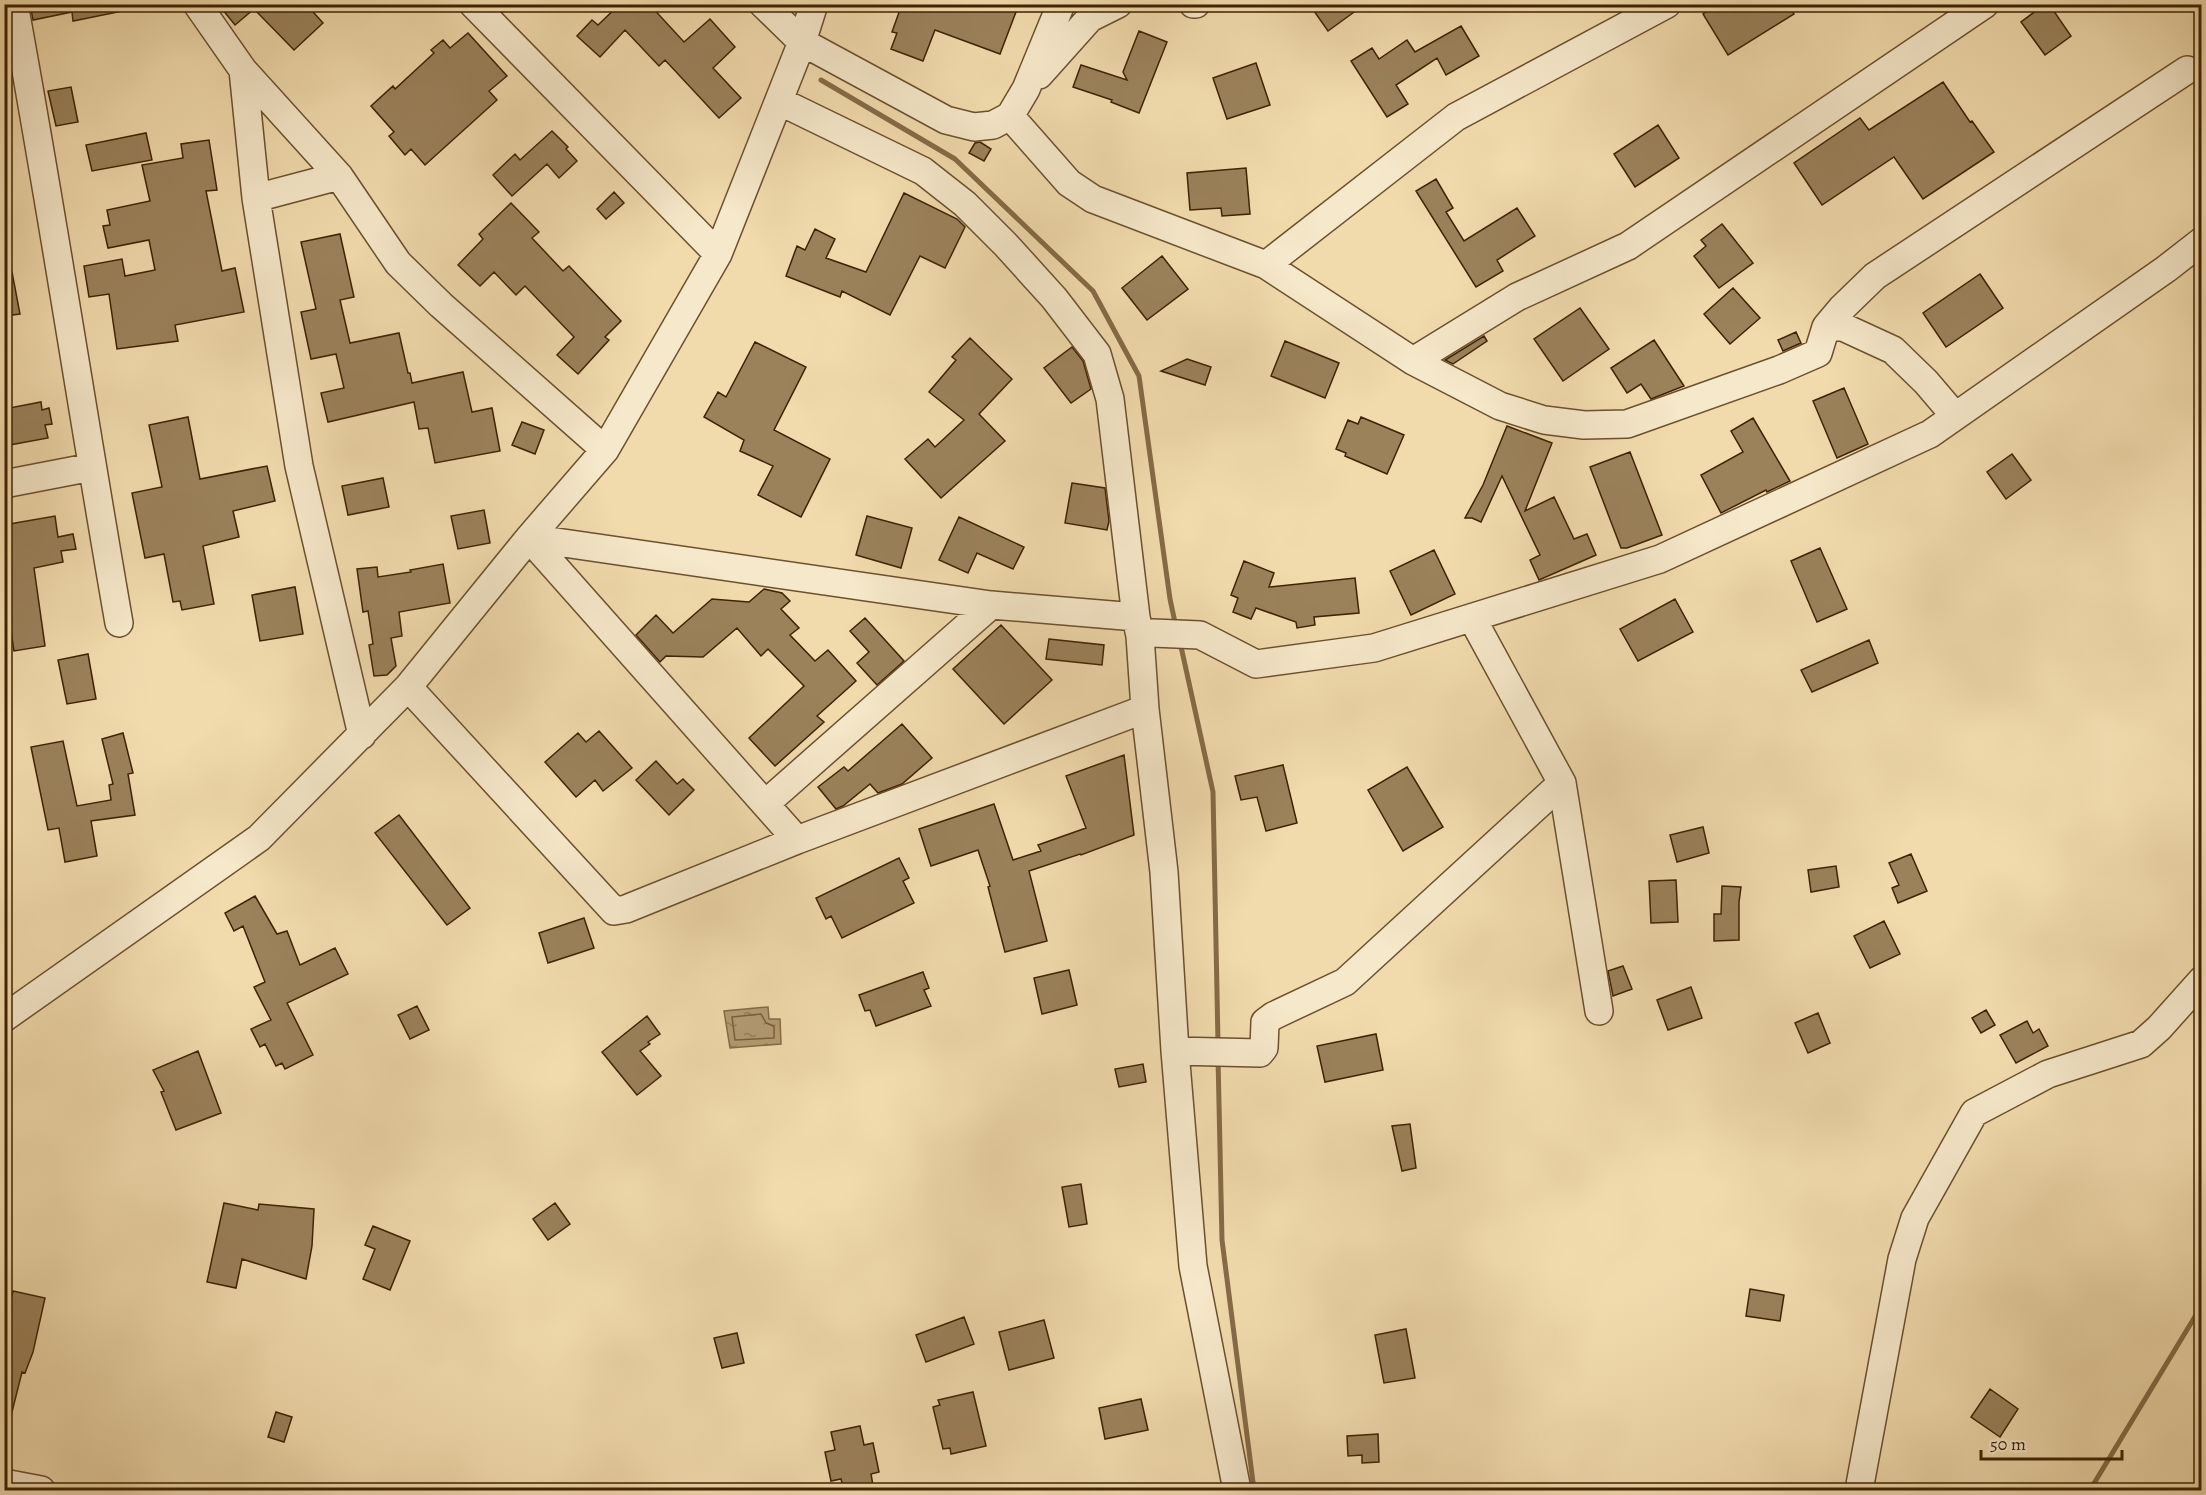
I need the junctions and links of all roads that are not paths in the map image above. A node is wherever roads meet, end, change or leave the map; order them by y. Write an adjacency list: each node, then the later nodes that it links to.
1 (14, 4): 25 (street)
2 (197, 4): 11 (street)
3 (473, 4): 19 (street)
4 (763, 4): 10 (street)
5 (814, 4): 10 (street)
6 (1061, 4): 13 (street)
7 (1118, 4): 13 (street)
8 (1667, 4): 20 (street)
9 (1985, 4): 22 (street)
10 (802, 42): 14 (street); 15 (street)
11 (243, 70): 16 (street); 17 (street)
12 (2187, 70): 21 (street)
13 (1026, 89): 15 (street)
14 (779, 100): 19 (street); 31 (street)
15 (1010, 116): 20 (street)
16 (339, 176): 17 (street); 24 (street)
17 (256, 198): 34 (street)
18 (2202, 241): 23 (street)
19 (718, 254): 24 (street)
20 (1266, 265): 22 (street)
21 (1826, 327): 22 (street); 23 (street)
22 (1413, 361)
23 (1955, 416): 29 (street)
24 (605, 450): 27 (street)
25 (92, 468): 26 (street); 30 (street)
26 (4, 484)
27 (529, 538): 28 (street); 32 (street); 36 (street)
28 (991, 604): 31 (street); 36 (street)
29 (1472, 618): 31 (street); 35 (street)
30 (119, 623)
31 (1143, 629): 33 (street)
32 (408, 687): 34 (street); 37 (street)
33 (1144, 710): 37 (street); 41 (street)
34 (362, 735): 40 (street)
35 (1562, 783): 39 (street); 41 (street)
36 (765, 804): 37 (street)
37 (797, 840)
38 (2202, 980): 45 (street)
39 (1599, 1011)
40 (4, 1018)
41 (1185, 1051): 44 (street)
42 (4, 1483): 43 (street)
43 (41, 1491)
44 (1237, 1491)
45 (1860, 1491)

